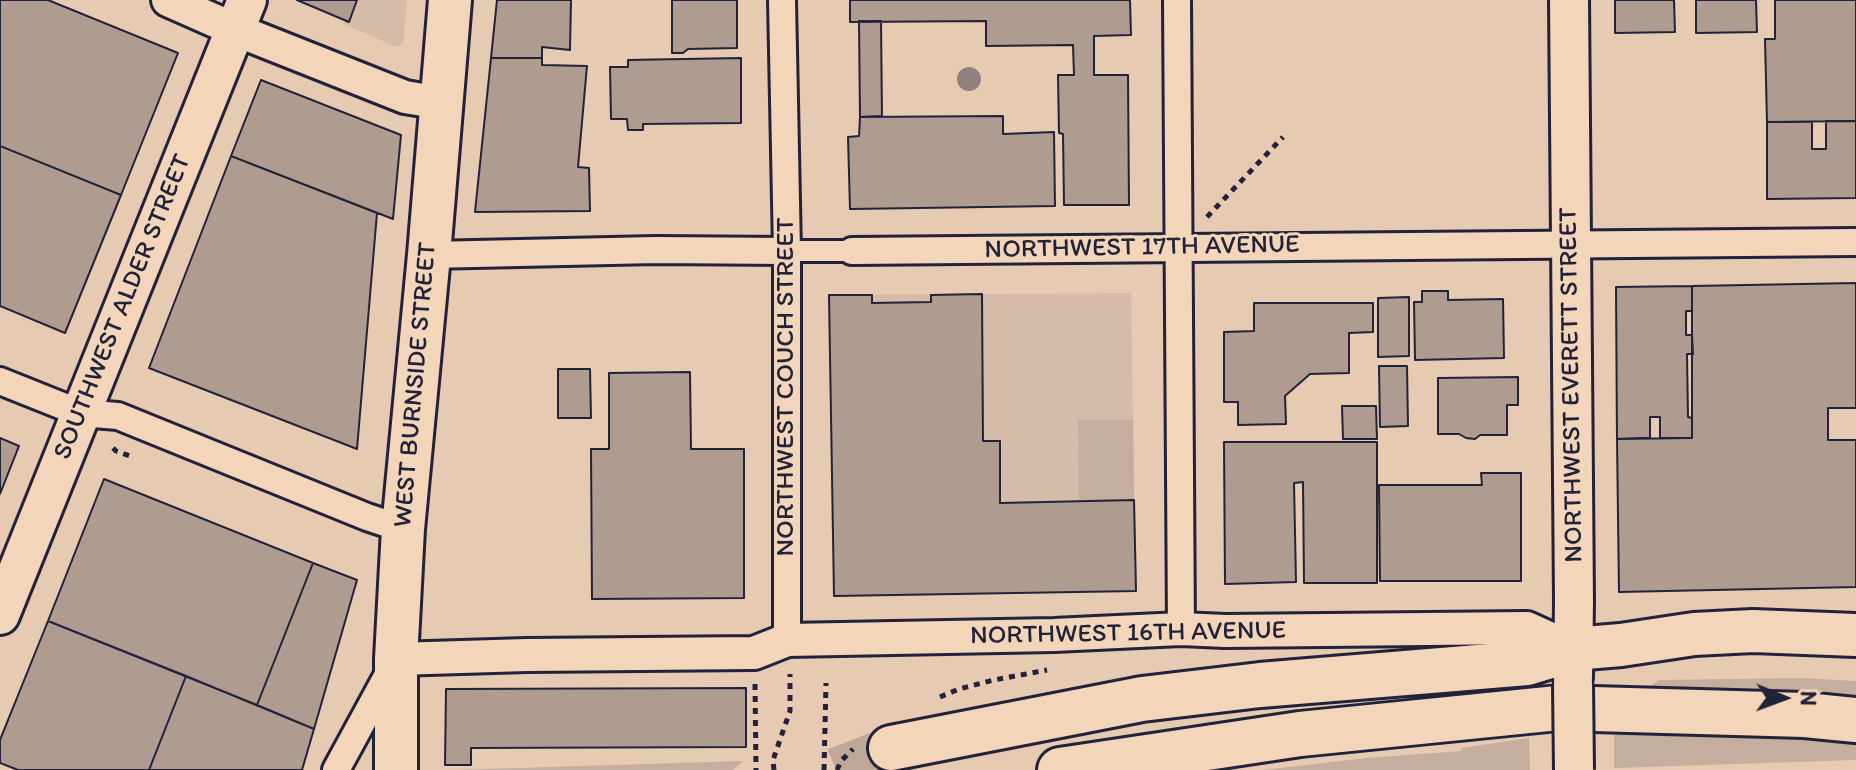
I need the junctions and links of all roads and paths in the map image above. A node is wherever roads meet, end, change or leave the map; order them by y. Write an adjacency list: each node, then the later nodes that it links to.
1 (168, 0): 6 (street)
2 (450, 0): 7 (main road, WEST BURNSIDE STREET)
3 (782, 0): 12 (street, NORTHWEST COUCH STREET)
4 (1177, 0): 11 (street)
5 (1569, 0): 10 (main road, NORTHWEST EVERETT STREET)
6 (242, 15): 7 (street); 16 (main road, SOUTHWEST ALDER STREET)
7 (441, 103): 14 (main road, WEST BURNSIDE STREET)
8 (1283, 137): 11 (path)
9 (1856, 242): 10 (street, NORTHWEST 17TH AVENUE)
10 (1571, 245): 11 (street, NORTHWEST 17TH AVENUE); 23 (main road, NORTHWEST EVERETT STREET)
11 (1178, 248): 13 (street, NORTHWEST 17TH AVENUE); 19 (street)
12 (787, 251): 13 (street, NORTHWEST 17TH AVENUE); 14 (street, NORTHWEST 17TH AVENUE); 21 (street, NORTHWEST COUCH STREET)
13 (852, 251)
14 (429, 255): 17 (main road, WEST BURNSIDE STREET)
15 (0, 381): 16 (street)
16 (80, 413): 17 (street); 18 (main road, SOUTHWEST ALDER STREET)
17 (403, 529): 22 (main road, WEST BURNSIDE STREET)
18 (0, 615)
19 (1181, 629): 21 (street, NORTHWEST 16TH AVENUE); 23 (street, NORTHWEST 16TH AVENUE)
20 (1856, 635): 23 (main road, NORTHWEST 16TH AVENUE)
21 (787, 640): 22 (street, NORTHWEST 16TH AVENUE); 31 (path)
22 (396, 659): 28 (street); 29 (main road, WEST BURNSIDE STREET)
23 (1573, 666): 27 (highway); 34 (main road, NORTHWEST EVERETT STREET, bridge)
24 (755, 683): 30 (path)
25 (826, 683): 32 (path)
26 (1856, 720): 33 (highway)
27 (891, 748)
28 (336, 770)
29 (396, 770)
30 (756, 770)
31 (774, 770)
32 (824, 770)
33 (1060, 770)
34 (1574, 770)

